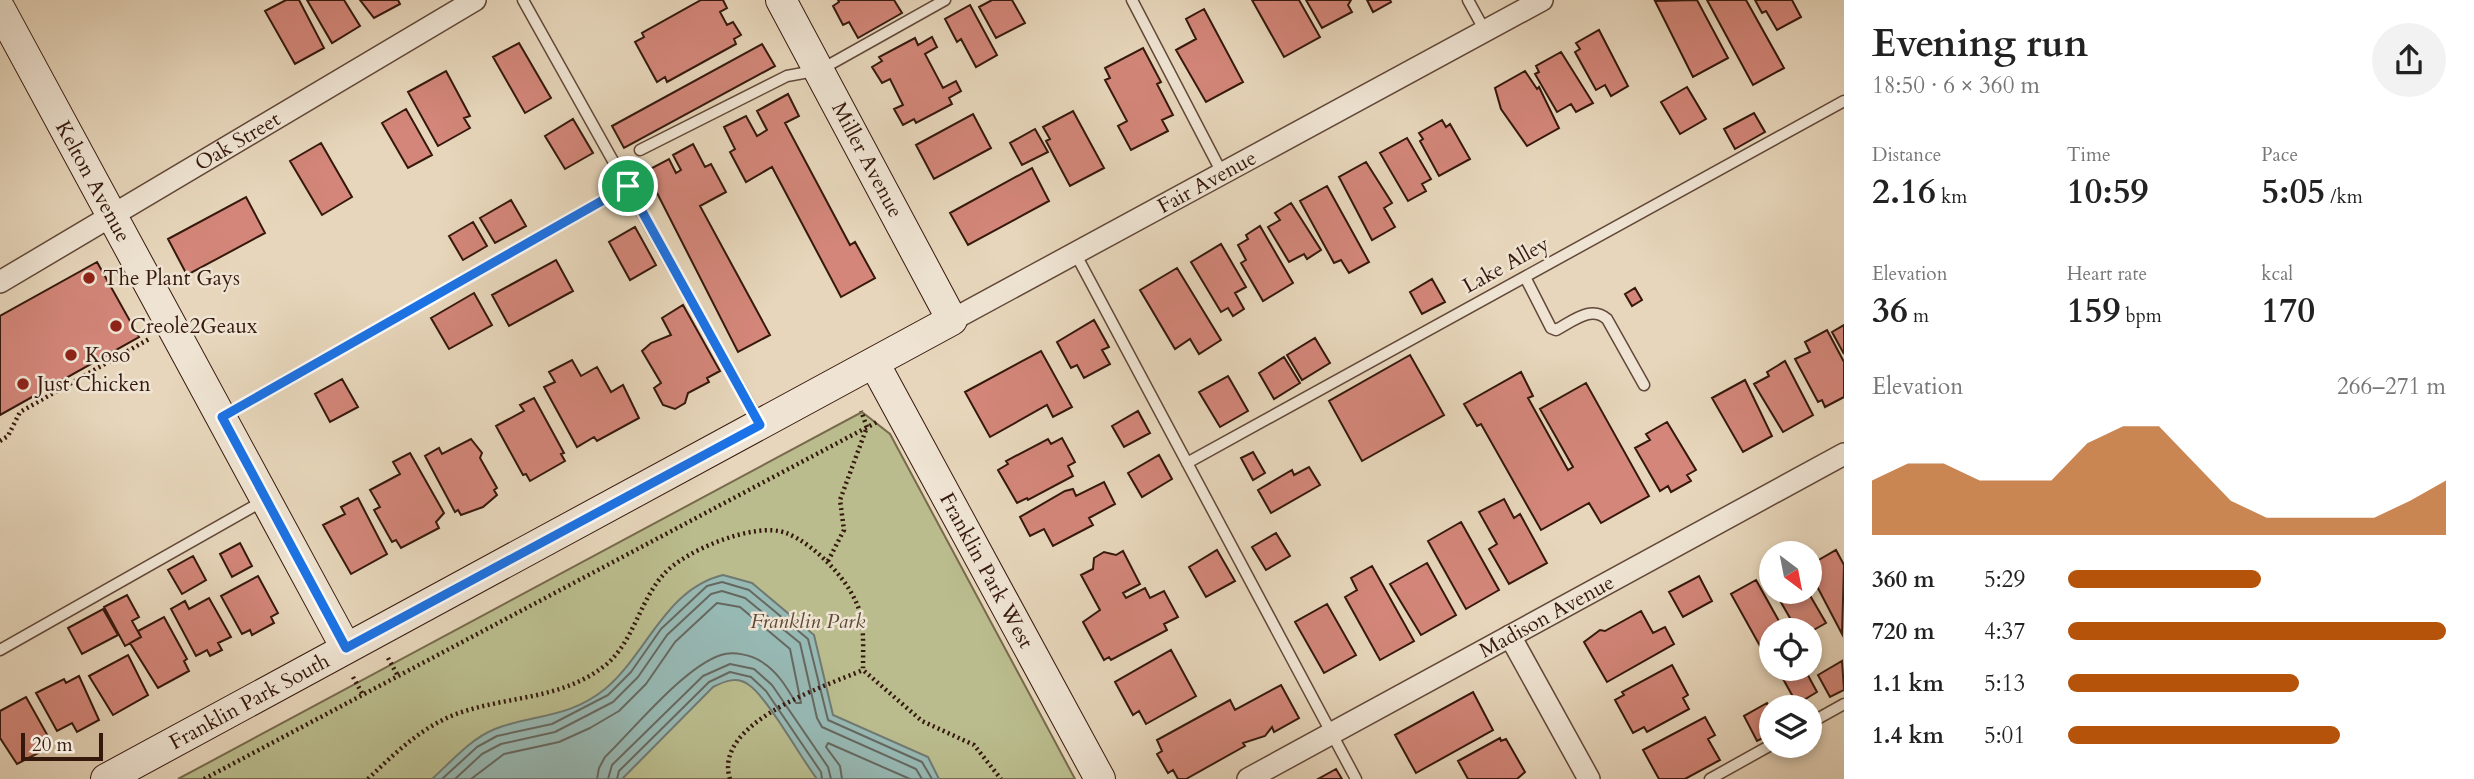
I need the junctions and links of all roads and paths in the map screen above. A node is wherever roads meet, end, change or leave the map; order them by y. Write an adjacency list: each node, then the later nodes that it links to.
1 (475, 0): 15 (street, Oak Street)
2 (523, 0): 14 (lane)
3 (781, 0): 10 (street, Miller Avenue)
4 (945, 0): 10 (lane)
5 (1132, 0): 13 (lane)
6 (1468, 0): 9 (lane)
7 (1542, 0): 9 (street, Fair Avenue)
8 (3, 9): 15 (street, Kelton Avenue)
9 (1485, 31): 13 (street, Fair Avenue)
10 (820, 70): 12 (lane); 19 (street, Miller Avenue)
11 (1844, 102): 17 (lane, Lake Alley)
12 (640, 150)
13 (1222, 173): 16 (street, Fair Avenue)
14 (628, 186): 25 (lane); 26 (lane)
15 (113, 216): 18 (street, Oak Street); 25 (street, Kelton Avenue)
16 (1075, 253): 19 (street, Fair Avenue); 30 (lane)
17 (1525, 277): 22 (lane); 30 (lane, Lake Alley)
18 (0, 282)
19 (953, 320): 21 (street, Fair Avenue)
20 (150, 338): 28 (path)
21 (873, 363): 24 (street, Franklin Park West); 26 (street, Franklin Park South)
22 (1644, 386)
23 (861, 411): 27 (path)
24 (899, 411): 27 (path); 49 (street, Franklin Park West)
25 (222, 417): 31 (street, Kelton Avenue)
26 (760, 425): 36 (street, Franklin Park South)
27 (867, 427): 32 (path); 38 (path)
28 (0, 441)
29 (1844, 454): 33 (street, Madison Avenue)
30 (1187, 463): 42 (lane)
31 (267, 499): 34 (lane); 36 (street, Kelton Avenue)
32 (828, 561): 37 (path); 46 (path)
33 (1510, 636): 42 (street, Madison Avenue); 52 (street)
34 (0, 650)
35 (384, 652): 38 (path)
36 (349, 661): 39 (path); 44 (street, Franklin Park South)
37 (863, 670): 47 (path); 48 (path)
38 (398, 676): 39 (path)
39 (363, 695): 45 (path)
40 (1844, 704): 41 (lane)
41 (1822, 716)
42 (1331, 733): 50 (street, Madison Avenue); 51 (lane)
43 (1759, 752): 53 (lane)
44 (106, 779)
45 (204, 779)
46 (368, 779)
47 (730, 779)
48 (1001, 779)
49 (1100, 779)
50 (1248, 779)
51 (1356, 779)
52 (1589, 779)
53 (1710, 779)

